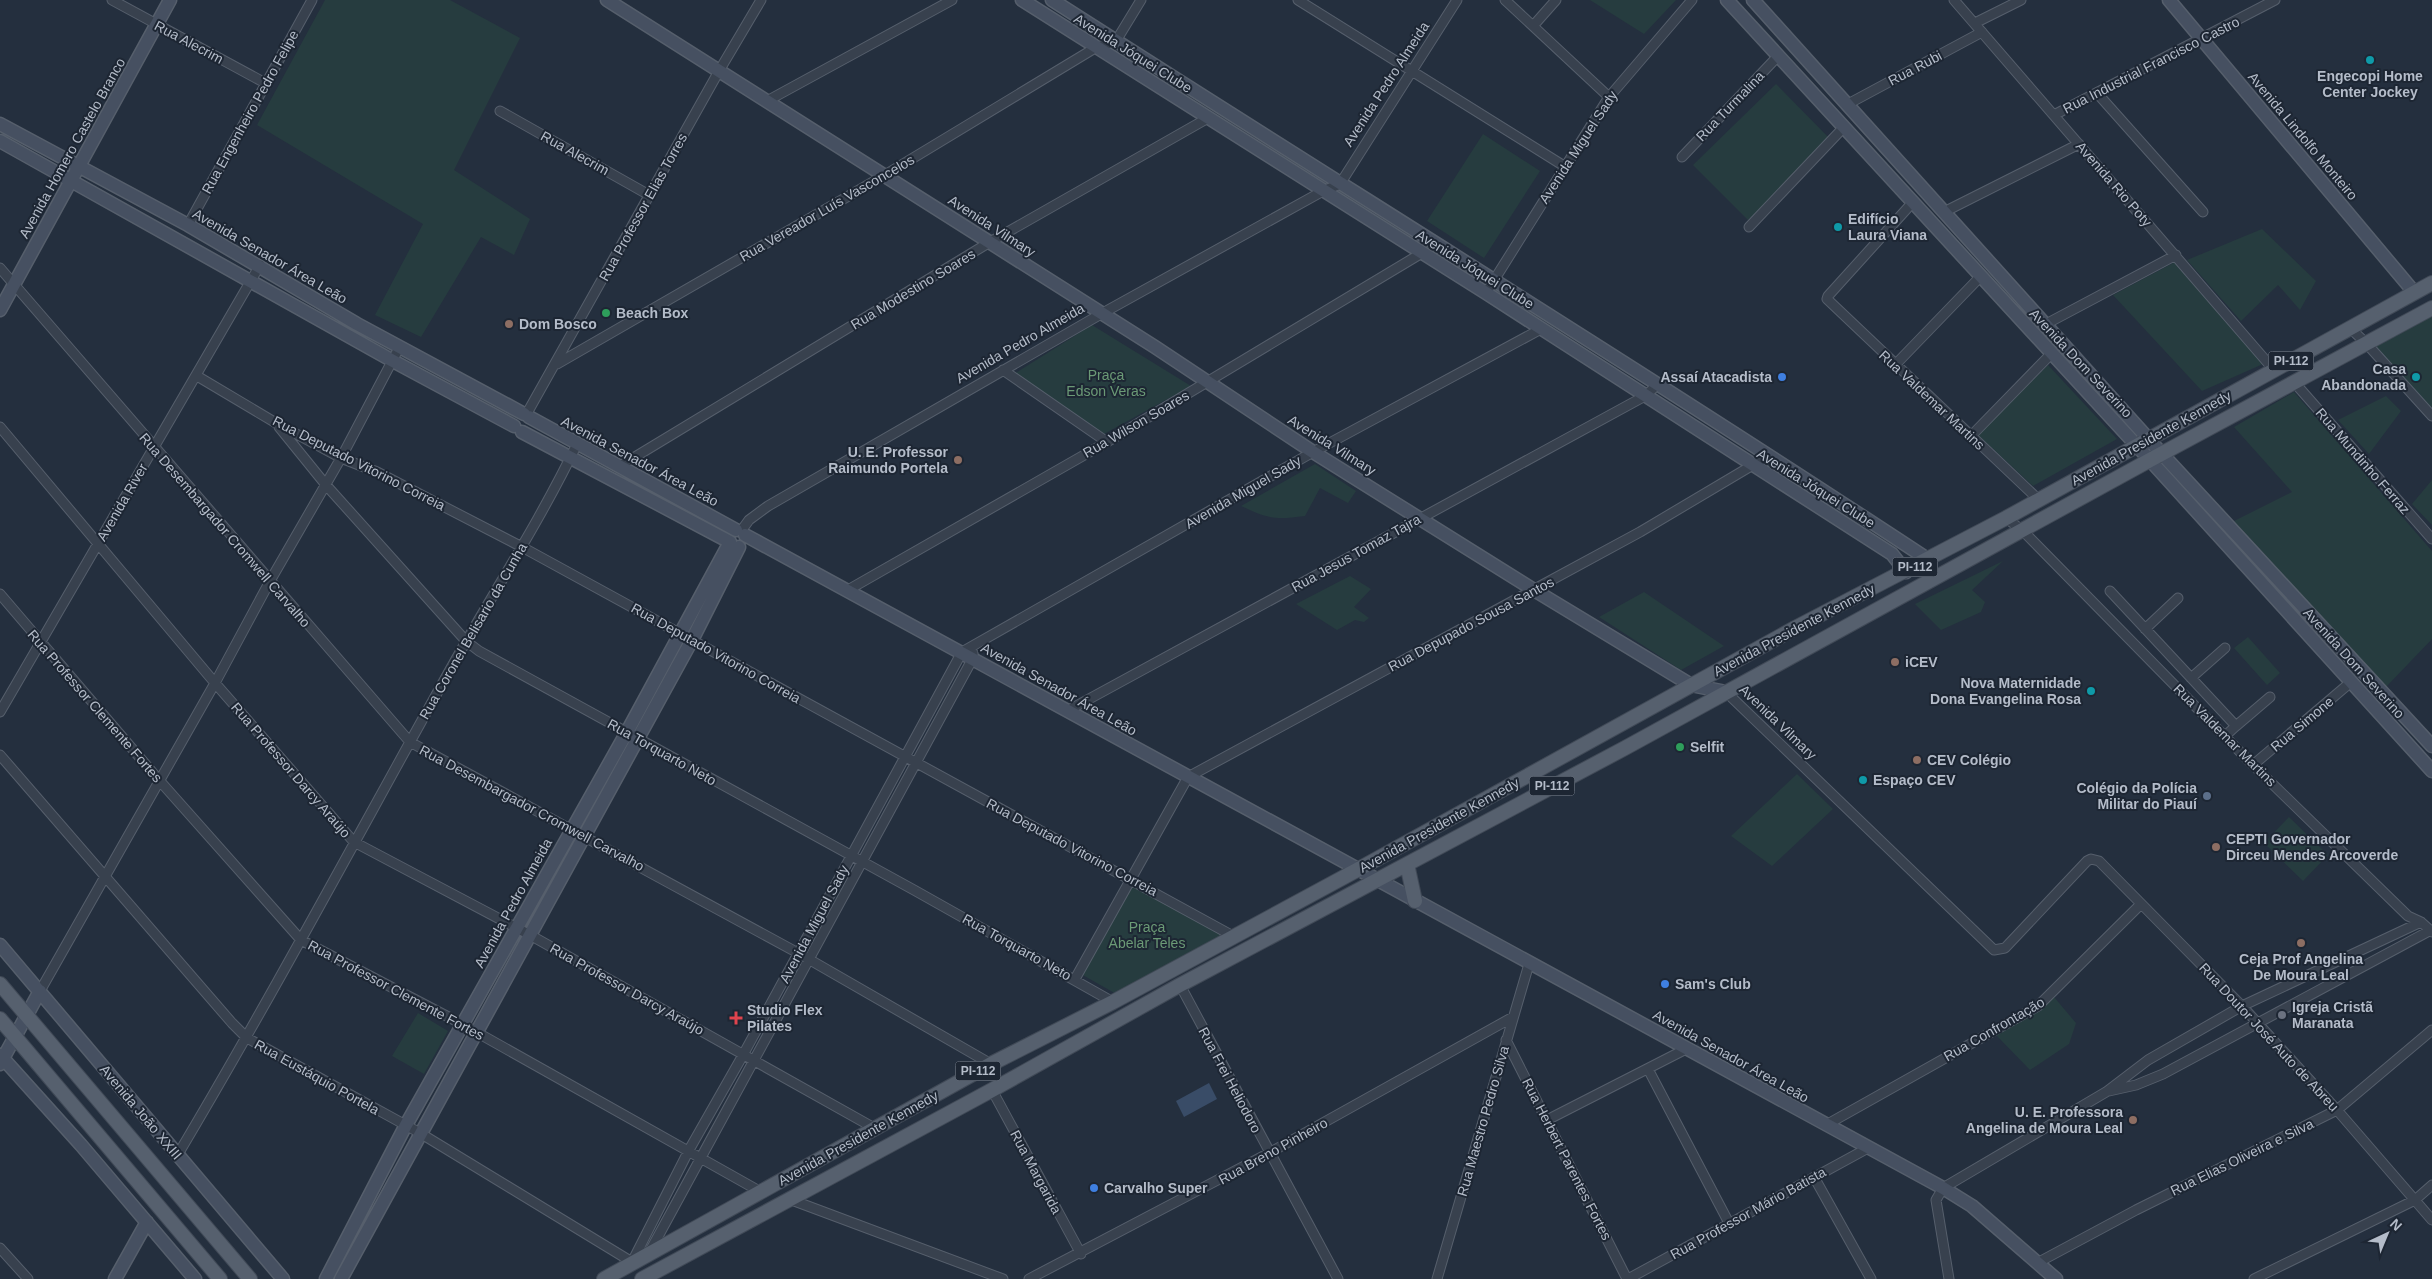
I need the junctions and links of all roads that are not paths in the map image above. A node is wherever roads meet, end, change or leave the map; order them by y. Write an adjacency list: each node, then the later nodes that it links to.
1 (112, 0): 22 (street, Rua Alecrim)
2 (170, 0): 22 (street, Avenida Homero Castelo Branco)
3 (312, 0): 31 (street, Rua Engenheiro Pedro Felipe)
4 (607, 0): 29 (street, Avenida Vilmary)
5 (761, 0): 29 (street, Rua Professor Elias Torres)
6 (952, 0): 34 (street)
7 (1022, 0): 27 (street, Avenida Jóquei Clube)
8 (1052, 0): 26 (street, Avenida Jóquei Clube)
9 (1141, 0): 26 (street)
10 (1298, 0): 30 (street)
11 (1457, 0): 30 (street, Avenida Pedro Almeida)
12 (1505, 0): 23 (street)
13 (1556, 0): 23 (street)
14 (1692, 0): 33 (street, Avenida Miguel Sady)
15 (1727, 0): 28 (street, Avenida Dom Severino)
16 (1753, 0): 35 (street, Avenida Dom Severino)
17 (1954, 0): 21 (street, Avenida Rio Poty)
18 (2021, 0): 21 (street)
19 (2169, 0): 25 (street, Avenida Lindolfo Monteiro)
20 (2274, 0): 25 (street, Rua Industrial Francisco Castro)
21 (1975, 23): 24 (street, Avenida Rio Poty)
22 (156, 25): 31 (street, Rua Alecrim); 44 (street, Avenida Homero Castelo Branco)
23 (1533, 26): 33 (street)
24 (1982, 32): 35 (street, Rua Rubi); 37 (street, Avenida Rio Poty)
25 (2202, 39): 32 (street, Rua Industrial Francisco Castro); 66 (street, Avenida Lindolfo Monteiro)
26 (1116, 41): 27 (street, Rua Vereador Luís Vasconcelos); 48 (street, Avenida Jóquei Clube)
27 (1095, 48): 38 (street, Avenida Jóquei Clube); 46 (street, Rua Vereador Luís Vasconcelos)
28 (1778, 56): 40 (street, Avenida Dom Severino); 43 (street, Rua Turmalina)
29 (719, 71): 34 (street, Avenida Vilmary); 50 (street, Rua Professor Elias Torres)
30 (1411, 73): 45 (street); 48 (street, Avenida Pedro Almeida)
31 (267, 84): 54 (street, Rua Engenheiro Pedro Felipe)
32 (2097, 93): 37 (street, Rua Industrial Francisco Castro); 53 (street)
33 (1609, 97): 45 (street, Avenida Miguel Sady)
34 (768, 101): 46 (street, Avenida Vilmary)
35 (1848, 104): 52 (street, Avenida Dom Severino)
36 (500, 111): 50 (street, Rua Alecrim)
37 (2054, 115): 42 (street, Avenida Rio Poty)
38 (1208, 118): 49 (street, Avenida Jóquei Clube); 56 (street, Rua Modestino Soares)
39 (0, 124): 44 (street, Avenida Senador Área Leão)
40 (1844, 127): 51 (street, Avenida Dom Severino); 55 (street)
41 (0, 141): 47 (street, Avenida Senador Área Leão)
42 (2079, 144): 52 (street); 58 (street, Avenida Rio Poty)
43 (1682, 157)
44 (79, 165): 47 (street, Avenida Homero Castelo Branco); 54 (street, Avenida Senador Área Leão)
45 (1564, 166): 62 (street, Avenida Miguel Sady)
46 (885, 175): 56 (street, Avenida Vilmary); 78 (street, Rua Vereador Luís Vasconcelos)
47 (71, 180): 63 (street, Avenida Senador Área Leão); 65 (street, Avenida Homero Castelo Branco)
48 (1340, 184): 49 (street, Avenida Pedro Almeida); 62 (street, Avenida Jóquei Clube)
49 (1323, 191): 57 (street, Avenida Jóquei Clube); 70 (street, Avenida Pedro Almeida)
50 (650, 195): 78 (street, Rua Professor Elias Torres)
51 (1913, 202): 61 (street, Avenida Dom Severino); 79 (street, Rua Valdemar Martins)
52 (1944, 212): 71 (street, Avenida Dom Severino)
53 (2203, 212)
54 (188, 225): 59 (street, Avenida Senador Área Leão)
55 (1749, 227)
56 (990, 242): 70 (street, Avenida Vilmary); 104 (street, Rua Modestino Soares)
57 (1422, 254): 67 (street, Avenida Jóquei Clube); 83 (street, Rua Wilson Soares)
58 (2176, 255): 71 (street); 81 (street, Avenida Rio Poty)
59 (260, 265): 63 (street, Avenida River); 75 (street, Avenida Senador Área Leão)
60 (0, 268): 65 (street, Rua Desembargador Cromwell Carvalho)
61 (1981, 276): 76 (street, Avenida Dom Severino); 79 (street)
62 (1495, 279): 67 (street, Avenida Miguel Sady); 85 (street, Avenida Jóquei Clube)
63 (252, 280): 77 (street, Avenida Senador Área Leão); 82 (street, Avenida River)
64 (2432, 282): 66 (main road, Avenida Presidente Kennedy / PI-112)
65 (14, 284): 69 (street, Avenida Homero Castelo Branco); 97 (street, Rua Desembargador Cromwell Carvalho)
66 (2414, 292): 73 (main road, Avenida Presidente Kennedy / PI-112)
67 (1486, 293): 72 (street, Avenida Jóquei Clube)
68 (2432, 308): 74 (main road, PI-112)
69 (0, 310)
70 (1101, 314): 80 (street, Avenida Pedro Almeida); 83 (street, Avenida Vilmary)
71 (2046, 324): 93 (street, Avenida Dom Severino)
72 (1541, 329): 86 (street, Avenida Jóquei Clube); 98 (street, Avenida Miguel Sady)
73 (2351, 329): 74 (street); 81 (main road, Avenida Presidente Kennedy / PI-112)
74 (2366, 343): 84 (main road, PI-112); 88 (street)
75 (399, 348): 77 (street); 87 (street, Avenida Senador Área Leão)
76 (2052, 353): 92 (street); 96 (street, Avenida Dom Severino)
77 (393, 361): 91 (street, Avenida Senador Área Leão); 102 (street)
78 (557, 364): 87 (street, Rua Professor Elias Torres)
79 (1895, 366): 92 (street, Rua Valdemar Martins)
80 (1003, 370): 94 (street); 110 (street, Avenida Pedro Almeida)
81 (2274, 370): 93 (main road, Avenida Presidente Kennedy / PI-112)
82 (197, 376): 89 (street, Rua Deputado Vitorino Correia); 97 (street, Avenida River)
83 (1208, 382): 94 (street, Rua Wilson Soares); 98 (street, Avenida Vilmary)
84 (2294, 382): 101 (main road, PI-112); 111 (street, Rua Mundinho Ferraz)
85 (1657, 385): 86 (street, Rua Jesus Tomaz Tajra); 99 (street, Avenida Jóquei Clube)
86 (1645, 396): 103 (street, Avenida Jóquei Clube); 107 (street, Rua Jesus Tomaz Tajra)
87 (526, 416): 91 (street); 95 (street, Avenida Senador Área Leão)
88 (2432, 416)
89 (276, 422): 102 (street, Rua Deputado Vitorino Correia); 105 (street, Rua Torquarto Neto)
90 (0, 427): 112 (street, Rua Professor Darcy Araújo)
91 (518, 429): 100 (street, Avenida Senador Área Leão)
92 (1971, 436): 106 (street, Rua Valdemar Martins)
93 (2150, 440): 96 (main road, Avenida Presidente Kennedy / PI-112); 101 (street, Avenida Dom Severino)
94 (1107, 442): 118 (street, Rua Wilson Soares)
95 (577, 444): 100 (street, Rua Coronel Belisario da Cunha); 104 (street, Avenida Senador Área Leão)
96 (2137, 446): 101 (street, Avenida Dom Severino); 106 (main road, Avenida Presidente Kennedy / PI-112)
97 (153, 447): 112 (street, Avenida River); 117 (street, Rua Desembargador Cromwell Carvalho)
98 (1313, 452): 107 (street, Avenida Vilmary); 128 (street, Avenida Miguel Sady)
99 (1768, 456): 103 (street, Rua Depupado Sousa Santos); 115 (street, Avenida Jóquei Clube)
100 (571, 457): 113 (street, Avenida Senador Área Leão); 114 (street, Rua Coronel Belisario da Cunha)
101 (2156, 457): 109 (main road, Avenida Presidente Kennedy / PI-112); 130 (street, Avenida Dom Severino); 141 (street, Avenida Dom Severino)
102 (341, 458): 105 (street); 114 (street, Rua Deputado Vitorino Correia)
103 (1751, 465): 116 (street, Avenida Jóquei Clube); 119 (street, Rua Depupado Sousa Santos)
104 (620, 466): 110 (street, Avenida Senador Área Leão)
105 (326, 485): 117 (street); 125 (street, Rua Torquarto Neto)
106 (2039, 500): 108 (main road, Avenida Presidente Kennedy / PI-112)
107 (1420, 518): 119 (street, Avenida Vilmary); 135 (street, Rua Jesus Tomaz Tajra)
108 (2006, 518): 109 (street, Rua Valdemar Martins); 115 (main road, Avenida Presidente Kennedy / PI-112)
109 (2023, 531): 133 (main road, Avenida Presidente Kennedy / PI-112); 139 (street, Rua Valdemar Martins)
110 (741, 532): 113 (street, Avenida Pedro Almeida); 118 (street, Avenida Senador Área Leão)
111 (2432, 539)
112 (98, 544): 126 (street, Avenida River); 131 (street, Rua Professor Darcy Araújo)
113 (734, 545): 124 (street, Avenida Pedro Almeida)
114 (522, 547): 124 (street, Rua Deputado Vitorino Correia); 125 (street, Rua Coronel Belisario da Cunha)
115 (1929, 560): 116 (main road, Avenida Presidente Kennedy / PI-112)
116 (1906, 572): 132 (main road, Avenida Presidente Kennedy / PI-112)
117 (270, 581): 131 (street); 140 (street, Rua Desembargador Cromwell Carvalho)
118 (848, 590): 128 (street, Avenida Senador Área Leão)
119 (1534, 590): 132 (street, Avenida Vilmary); 147 (street, Rua Depupado Sousa Santos)
120 (2110, 591): 123 (street)
121 (0, 594): 126 (street, Rua Professor Clemente Fortes)
122 (2178, 598): 123 (street)
123 (2145, 629): 129 (street)
124 (687, 638): 138 (street, Avenida Pedro Almeida); 143 (street, Rua Deputado Vitorino Correia)
125 (466, 641): 138 (street, Rua Torquarto Neto); 140 (street, Rua Coronel Belisario da Cunha)
126 (41, 644): 136 (street, Avenida River); 148 (street, Rua Professor Clemente Fortes)
127 (2225, 648): 129 (street)
128 (969, 652): 135 (street, Avenida Senador Área Leão); 143 (street, Avenida Miguel Sady); 144 (street, Avenida Miguel Sady)
129 (2191, 678): 137 (street)
130 (2351, 682): 145 (street, Rua Simone); 146 (street, Avenida Dom Severino)
131 (215, 683): 148 (street); 151 (street, Rua Professor Darcy Araújo)
132 (1691, 685): 133 (street, Avenida Vilmary); 156 (main road, Avenida Presidente Kennedy / PI-112)
133 (1726, 692): 154 (street, Avenida Vilmary); 155 (main road, Avenida Presidente Kennedy / PI-112)
134 (2270, 697): 137 (street)
135 (1067, 711): 147 (street, Avenida Senador Área Leão)
136 (0, 712)
137 (2236, 726): 139 (street)
138 (633, 735): 149 (street, Avenida Pedro Almeida); 150 (street, Avenida Pedro Almeida); 152 (street, Rua Torquarto Neto)
139 (2225, 736): 145 (street, Rua Valdemar Martins)
140 (410, 742): 149 (street, Rua Desembargador Cromwell Carvalho); 151 (street, Rua Coronel Belisario da Cunha)
141 (2432, 746)
142 (0, 755): 157 (street, Rua Eustáquio Portela)
143 (904, 756): 144 (street, Rua Deputado Vitorino Correia); 152 (street, Avenida Miguel Sady)
144 (917, 764): 153 (street, Avenida Miguel Sady); 158 (street, Rua Deputado Vitorino Correia)
145 (2253, 765): 162 (street, Rua Valdemar Martins)
146 (2432, 771)
147 (1188, 777): 156 (street, Avenida Senador Área Leão); 158 (street)
148 (159, 780): 157 (street); 166 (street, Rua Professor Clemente Fortes)
149 (571, 830): 150 (street, Rua Desembargador Cromwell Carvalho); 163 (street, Avenida Pedro Almeida)
150 (584, 836): 164 (street, Avenida Pedro Almeida); 168 (street, Rua Desembargador Cromwell Carvalho)
151 (354, 842): 163 (street, Rua Professor Darcy Araújo); 166 (street, Rua Coronel Belisario da Cunha)
152 (851, 855): 153 (street, Rua Torquarto Neto); 168 (street, Avenida Miguel Sady)
153 (862, 861): 169 (street, Avenida Miguel Sady); 171 (street, Rua Torquarto Neto)
154 (2099, 861): 161 (street, Rua Doutor José Auto de Abreu)
155 (1407, 864): 159 (main road, Avenida Presidente Kennedy / PI-112); 160 (main road)
156 (1357, 870): 159 (street, Avenida Senador Área Leão); 165 (main road, Avenida Presidente Kennedy / PI-112)
157 (106, 877): 174 (street); 185 (street, Rua Eustáquio Portela)
158 (1132, 879): 165 (street, Rua Deputado Vitorino Correia); 171 (street)
159 (1377, 880): 160 (street, Avenida Senador Área Leão); 173 (main road, Avenida Presidente Kennedy / PI-112)
160 (1414, 901): 170 (street, Avenida Senador Área Leão)
161 (2141, 904): 176 (street, Rua Doutor José Auto de Abreu); 198 (street, Rua Confrontação)
162 (2428, 926): 176 (street); 180 (street)
163 (516, 927): 164 (street, Rua Professor Darcy Araújo); 181 (street, Avenida Pedro Almeida)
164 (530, 935): 183 (street, Avenida Pedro Almeida); 188 (street, Rua Professor Darcy Araújo)
165 (1233, 936): 175 (main road, Avenida Presidente Kennedy / PI-112)
166 (301, 940): 181 (street, Rua Professor Clemente Fortes); 185 (street, Rua Coronel Belisario da Cunha)
167 (0, 945): 174 (street, Avenida João XXIII)
168 (798, 953): 169 (street, Rua Desembargador Cromwell Carvalho); 188 (street, Avenida Miguel Sady)
169 (809, 959): 190 (street, Avenida Miguel Sady); 191 (street, Rua Desembargador Cromwell Carvalho)
170 (1529, 964): 178 (street, Rua Maestro Pedro Silva); 187 (street, Avenida Senador Área Leão)
171 (1075, 979): 175 (street, Rua Torquarto Neto)
172 (0, 984): 177 (main road, Avenida João XXIII)
173 (1180, 985): 193 (main road, Avenida Presidente Kennedy / PI-112); 203 (street, Rua Frei Heliodoro)
174 (40, 992): 177 (street); 204 (street, Avenida João XXIII)
175 (1113, 1002): 191 (main road, Avenida Presidente Kennedy / PI-112)
176 (2242, 1006): 180 (street, Rua Doutor José Auto de Abreu); 194 (street)
177 (27, 1015): 184 (street); 224 (main road, Avenida João XXIII)
178 (1513, 1017): 186 (street, Rua Maestro Pedro Silva); 203 (street, Rua Breno Pinheiro)
179 (0, 1019): 184 (main road)
180 (2258, 1023): 194 (street); 195 (street, Rua Doutor José Auto de Abreu)
181 (462, 1024): 183 (street, Rua Professor Clemente Fortes); 197 (street, Avenida Pedro Almeida)
182 (2432, 1030): 195 (street, Rua Elias Oliveira e Silva)
183 (476, 1031): 200 (street, Avenida Pedro Almeida); 202 (street, Rua Professor Clemente Fortes)
184 (15, 1036): 189 (street); 223 (main road)
185 (247, 1038): 197 (street, Rua Eustáquio Portela); 204 (street, Rua Coronel Belisario da Cunha)
186 (1506, 1040): 196 (street, Rua Herbert Parentes Fortes); 233 (street, Rua Maestro Pedro Silva)
187 (1686, 1049): 192 (street); 198 (street, Avenida Senador Área Leão)
188 (743, 1054): 190 (street, Rua Professor Darcy Araújo); 202 (street, Avenida Miguel Sady)
189 (1, 1059): 213 (street)
190 (754, 1060): 199 (street, Rua Professor Darcy Araújo); 205 (street, Avenida Miguel Sady)
191 (991, 1064): 199 (main road, Avenida Presidente Kennedy / PI-112)
192 (1648, 1070): 196 (street); 214 (street)
193 (992, 1090): 210 (main road, Avenida Presidente Kennedy / PI-112); 217 (street, Rua Margarida)
194 (2106, 1092): 208 (street)
195 (2337, 1110): 211 (street, Rua Doutor José Auto de Abreu); 219 (street, Rua Elias Oliveira e Silva)
196 (1547, 1120): 234 (street, Rua Herbert Parentes Fortes)
197 (406, 1126): 200 (street, Rua Eustáquio Portela); 226 (street, Avenida Pedro Almeida)
198 (1826, 1126): 201 (street, Avenida Senador Área Leão)
199 (876, 1128): 209 (main road, Avenida Presidente Kennedy / PI-112)
200 (420, 1133): 218 (street, Rua Eustáquio Portela); 227 (street, Avenida Pedro Almeida)
201 (1868, 1148): 206 (street, Rua Professor Mário Batista); 208 (street, Avenida Senador Área Leão)
202 (689, 1150): 205 (street, Rua Professor Clemente Fortes); 218 (street, Avenida Miguel Sady)
203 (1269, 1154): 217 (street, Rua Breno Pinheiro); 232 (street, Rua Frei Heliodoro)
204 (177, 1156): 225 (street, Avenida João XXIII)
205 (701, 1157): 209 (street, Rua Professor Clemente Fortes); 216 (street, Avenida Miguel Sady)
206 (1814, 1177): 214 (street, Rua Professor Mário Batista); 235 (street)
207 (2432, 1185): 211 (street)
208 (1943, 1188): 219 (street, Avenida Senador Área Leão); 236 (street)
209 (761, 1192): 216 (main road, Avenida Presidente Kennedy / PI-112)
210 (789, 1199): 229 (main road, Avenida Presidente Kennedy / PI-112); 230 (street)
211 (2415, 1200): 212 (street, Rua Doutor José Auto de Abreu); 238 (street)
212 (2432, 1220)
213 (147, 1222): 221 (street); 222 (street)
214 (1729, 1223): 234 (street, Rua Professor Mário Batista)
215 (0, 1248): 220 (street)
216 (648, 1254): 218 (main road, Avenida Presidente Kennedy / PI-112)
217 (1081, 1254): 231 (street, Rua Breno Pinheiro)
218 (632, 1262): 228 (main road, Avenida Presidente Kennedy / PI-112)
219 (2039, 1262): 237 (street, Avenida Senador Área Leão)
220 (28, 1279)
221 (115, 1279)
222 (195, 1279)
223 (220, 1279)
224 (250, 1279)
225 (283, 1279)
226 (326, 1279)
227 (341, 1279)
228 (604, 1279)
229 (642, 1279)
230 (1003, 1279)
231 (1029, 1279)
232 (1338, 1279)
233 (1437, 1279)
234 (1628, 1279)
235 (1871, 1279)
236 (1949, 1279)
237 (2056, 1279)
238 (2254, 1279)

